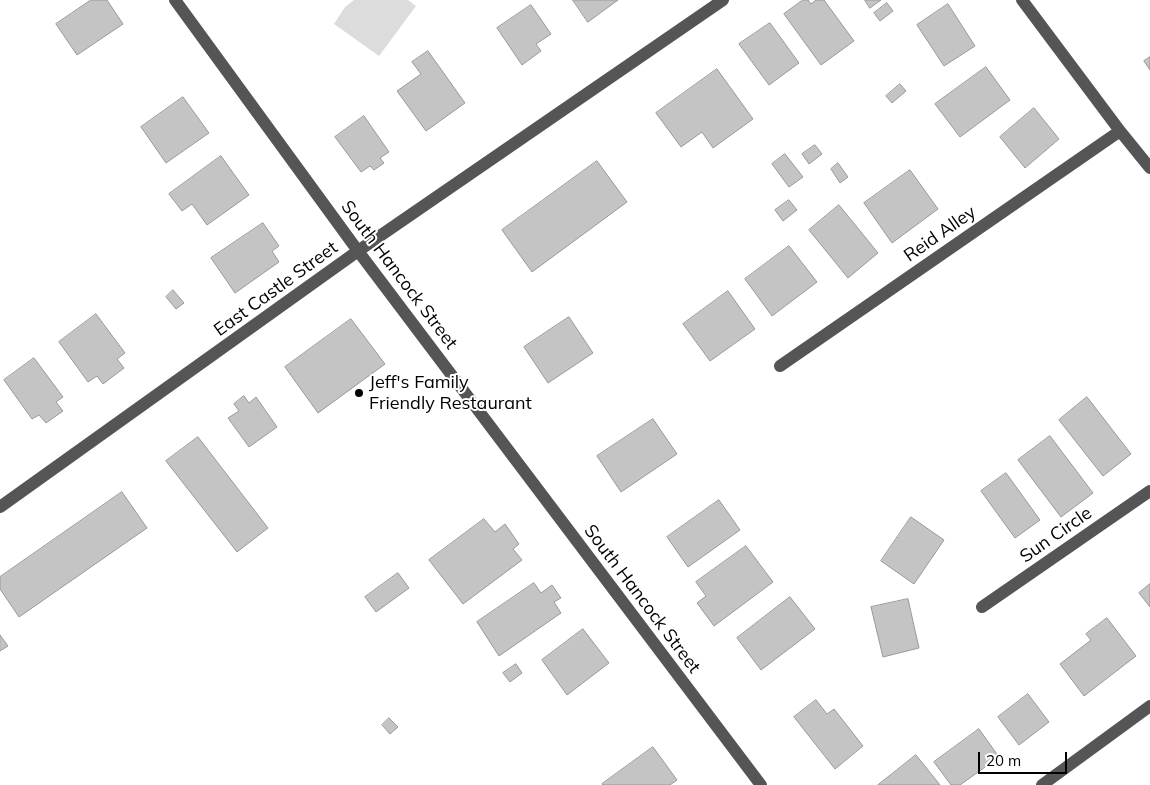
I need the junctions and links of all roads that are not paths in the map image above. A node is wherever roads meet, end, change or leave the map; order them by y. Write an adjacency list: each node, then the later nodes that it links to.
1 (175, 0): 6 (street, South Hancock Street)
2 (723, 0): 6 (street, East Castle Street)
3 (1022, 0): 4 (street)
4 (1120, 131): 5 (street); 7 (street, Reid Alley)
5 (1150, 168)
6 (358, 251): 9 (street, East Castle Street); 12 (street, South Hancock Street)
7 (780, 366)
8 (1150, 491): 10 (street, Sun Circle)
9 (0, 507)
10 (982, 607)
11 (1150, 706): 13 (street)
12 (761, 785)
13 (1042, 785)

